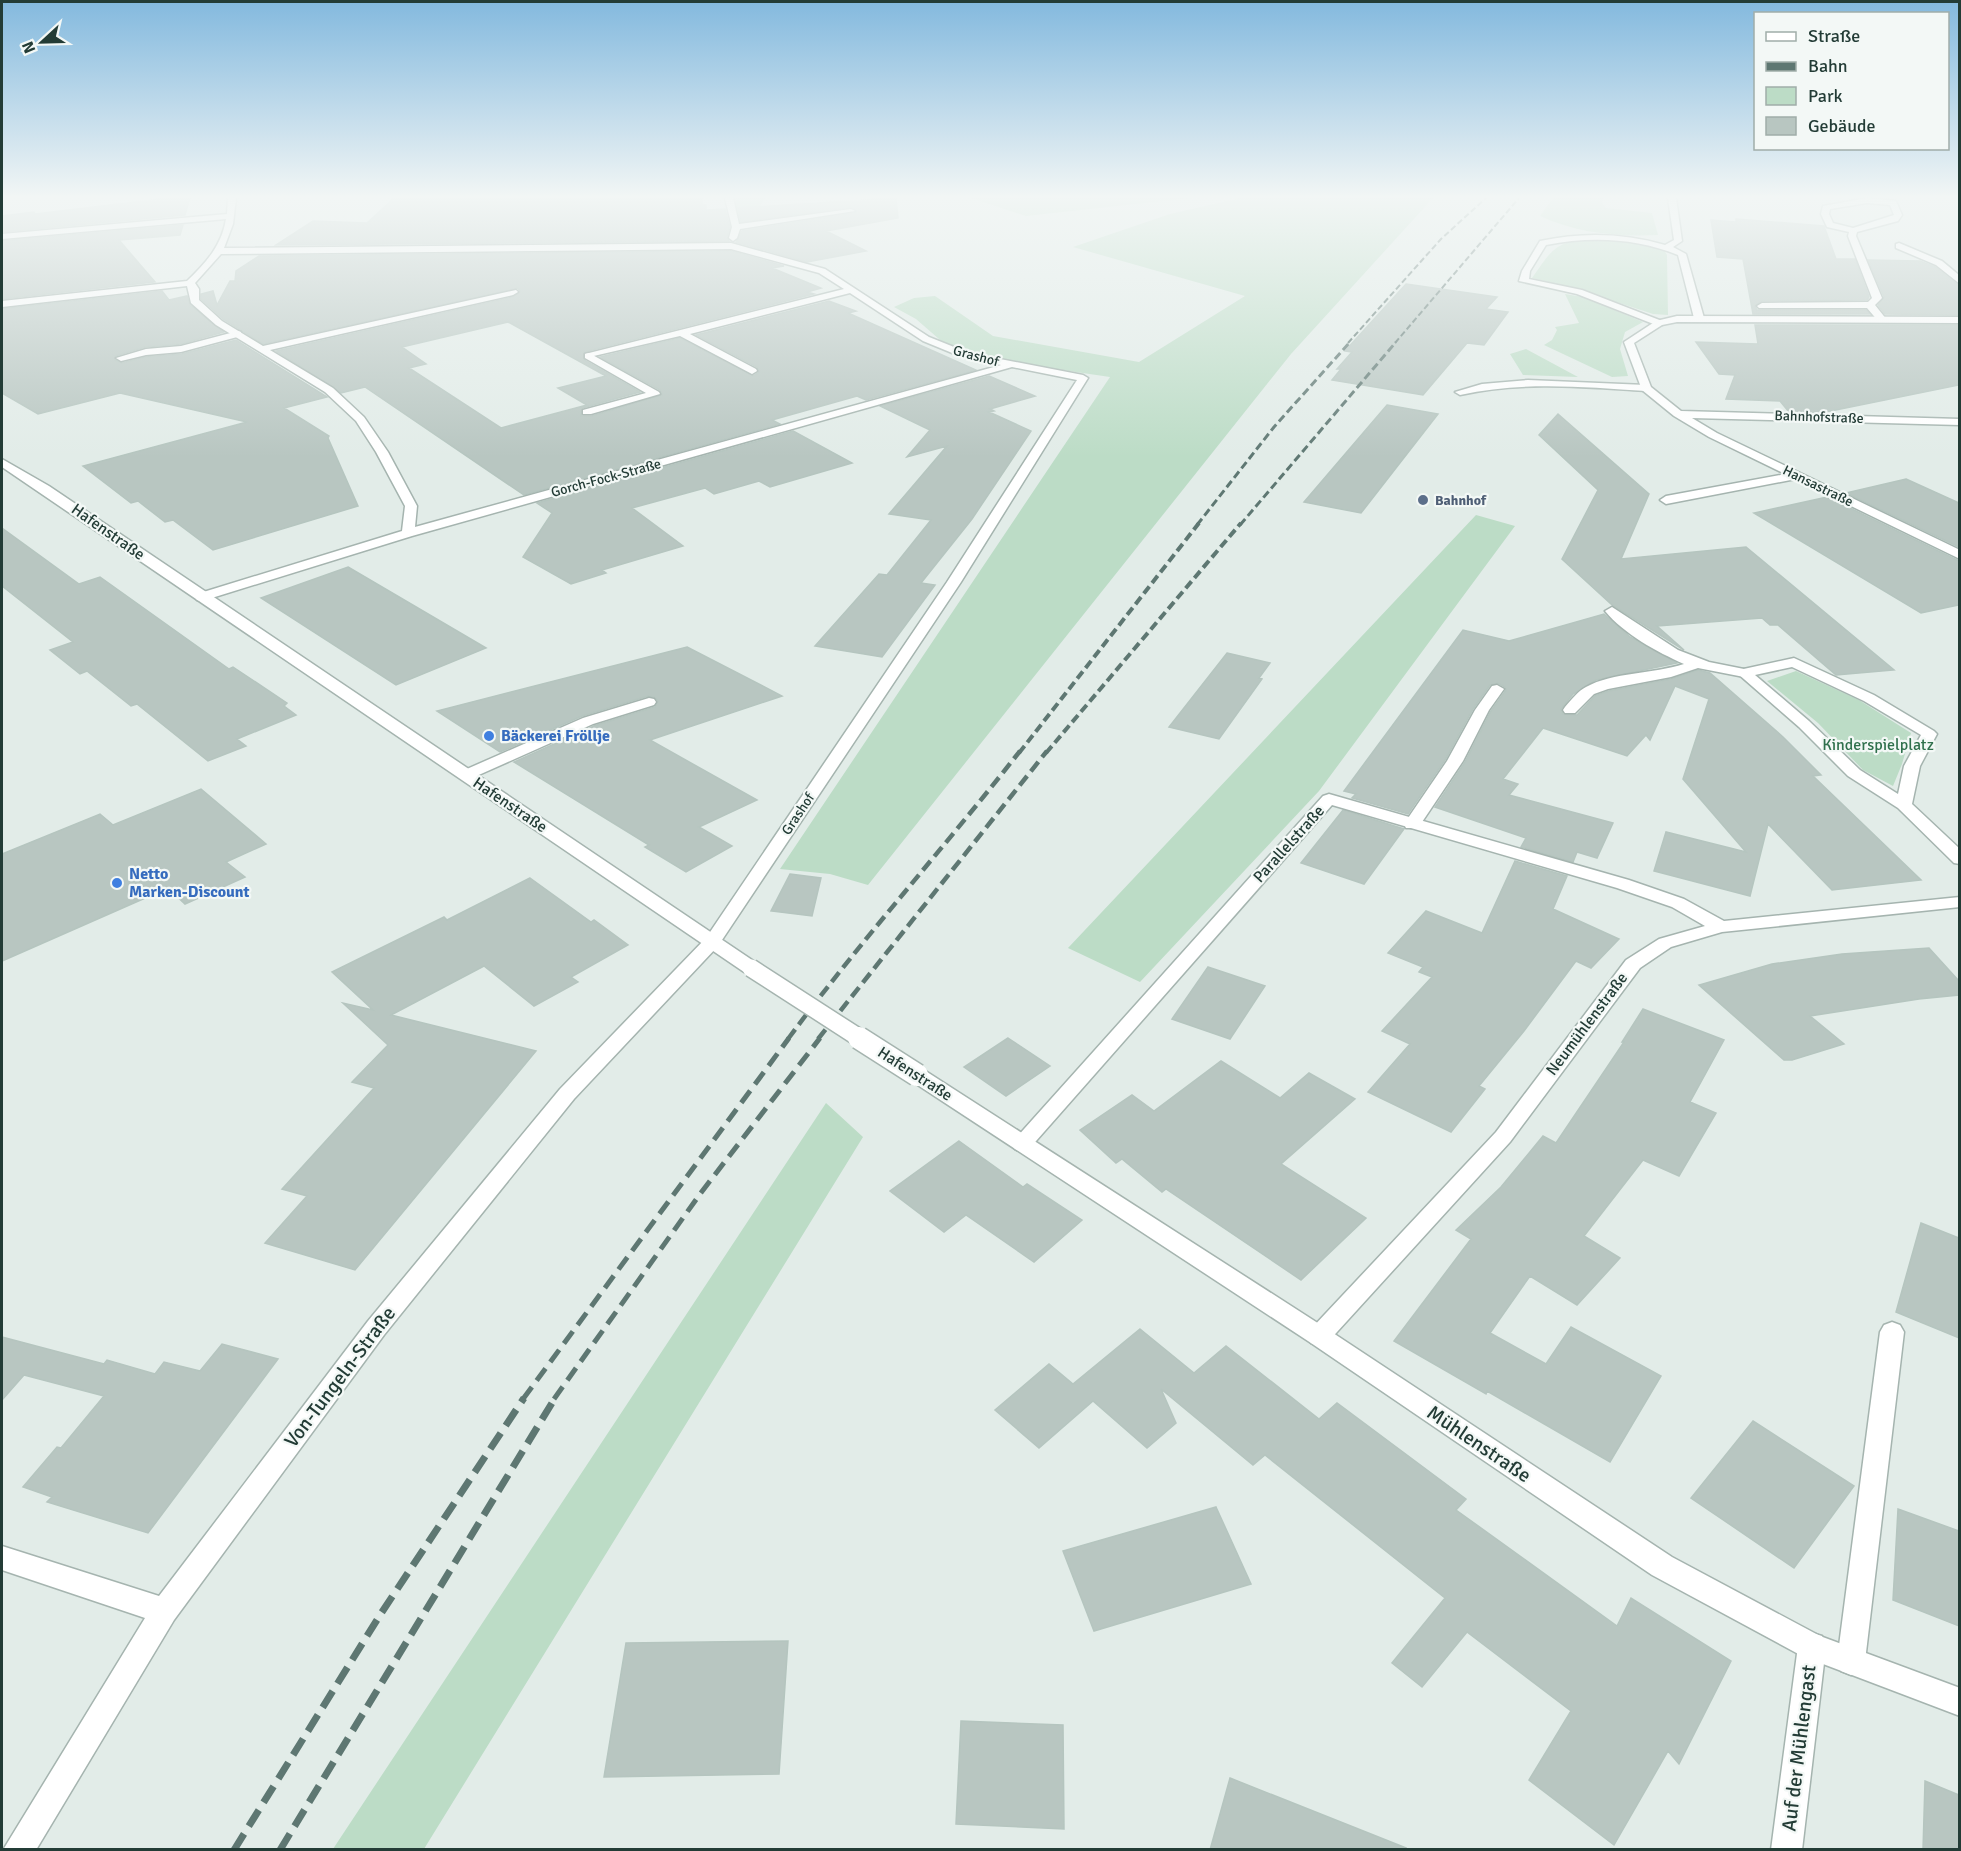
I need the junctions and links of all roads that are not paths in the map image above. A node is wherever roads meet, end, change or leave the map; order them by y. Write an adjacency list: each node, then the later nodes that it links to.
1 (178, 284): 9 (street)
2 (191, 284): 16 (street)
3 (842, 284): 7 (street, Grashof)
4 (1541, 284): 15 (street)
5 (1688, 284): 12 (street)
6 (1872, 284): 10 (street)
7 (851, 290): 17 (street); 20 (street, Grashof)
8 (513, 292): 18 (street)
9 (2, 304)
10 (1870, 304): 11 (street); 13 (street)
11 (1762, 306)
12 (1699, 318): 13 (street); 15 (street)
13 (1882, 320): 14 (street)
14 (1959, 320)
15 (1659, 323): 22 (street)
16 (238, 334): 18 (street); 19 (street)
17 (683, 334): 21 (street); 24 (street)
18 (261, 349): 30 (street)
19 (121, 358)
20 (1012, 365): 30 (street, Gorch-Fock-Straße); 45 (street, Grashof)
21 (753, 371)
22 (1646, 388): 23 (street); 25 (street, Hansastraße)
23 (1460, 392)
24 (587, 412)
25 (1678, 414): 26 (street, Bahnhofstraße); 28 (street, Hansastraße)
26 (1959, 422)
27 (4, 467): 32 (street, Hafenstraße)
28 (1797, 476): 29 (street); 31 (street, Hansastraße)
29 (1666, 500)
30 (408, 533): 32 (street, Gorch-Fock-Straße)
31 (1959, 555)
32 (202, 597): 39 (street, Hafenstraße)
33 (1612, 611): 34 (street)
34 (1696, 664): 35 (street); 38 (street)
35 (1744, 673): 40 (street); 40 (street)
36 (1497, 688): 41 (street)
37 (649, 702): 39 (street)
38 (1570, 710)
39 (466, 775): 45 (street, Hafenstraße)
40 (1904, 805): 42 (street)
41 (1412, 824): 44 (street, Parallelstraße); 46 (street, Parallelstraße)
42 (1959, 859)
43 (1959, 902): 44 (street, Neumühlenstraße)
44 (1722, 927): 48 (street, Neumühlenstraße)
45 (712, 942): 46 (street, Hafenstraße, bridge); 50 (street, Von-Tungeln-Straße)
46 (1022, 1144): 48 (street, Mühlenstraße)
47 (1892, 1332): 52 (street)
48 (1319, 1336): 51 (street, Mühlenstraße)
49 (2, 1558): 50 (street)
50 (164, 1611): 54 (street, Von-Tungeln-Straße)
51 (1812, 1646): 52 (street, Mühlenstraße); 55 (street, Auf der Mühlengast)
52 (1851, 1661): 53 (street, Mühlenstraße)
53 (1959, 1702)
54 (18, 1850)
55 (1786, 1850)

